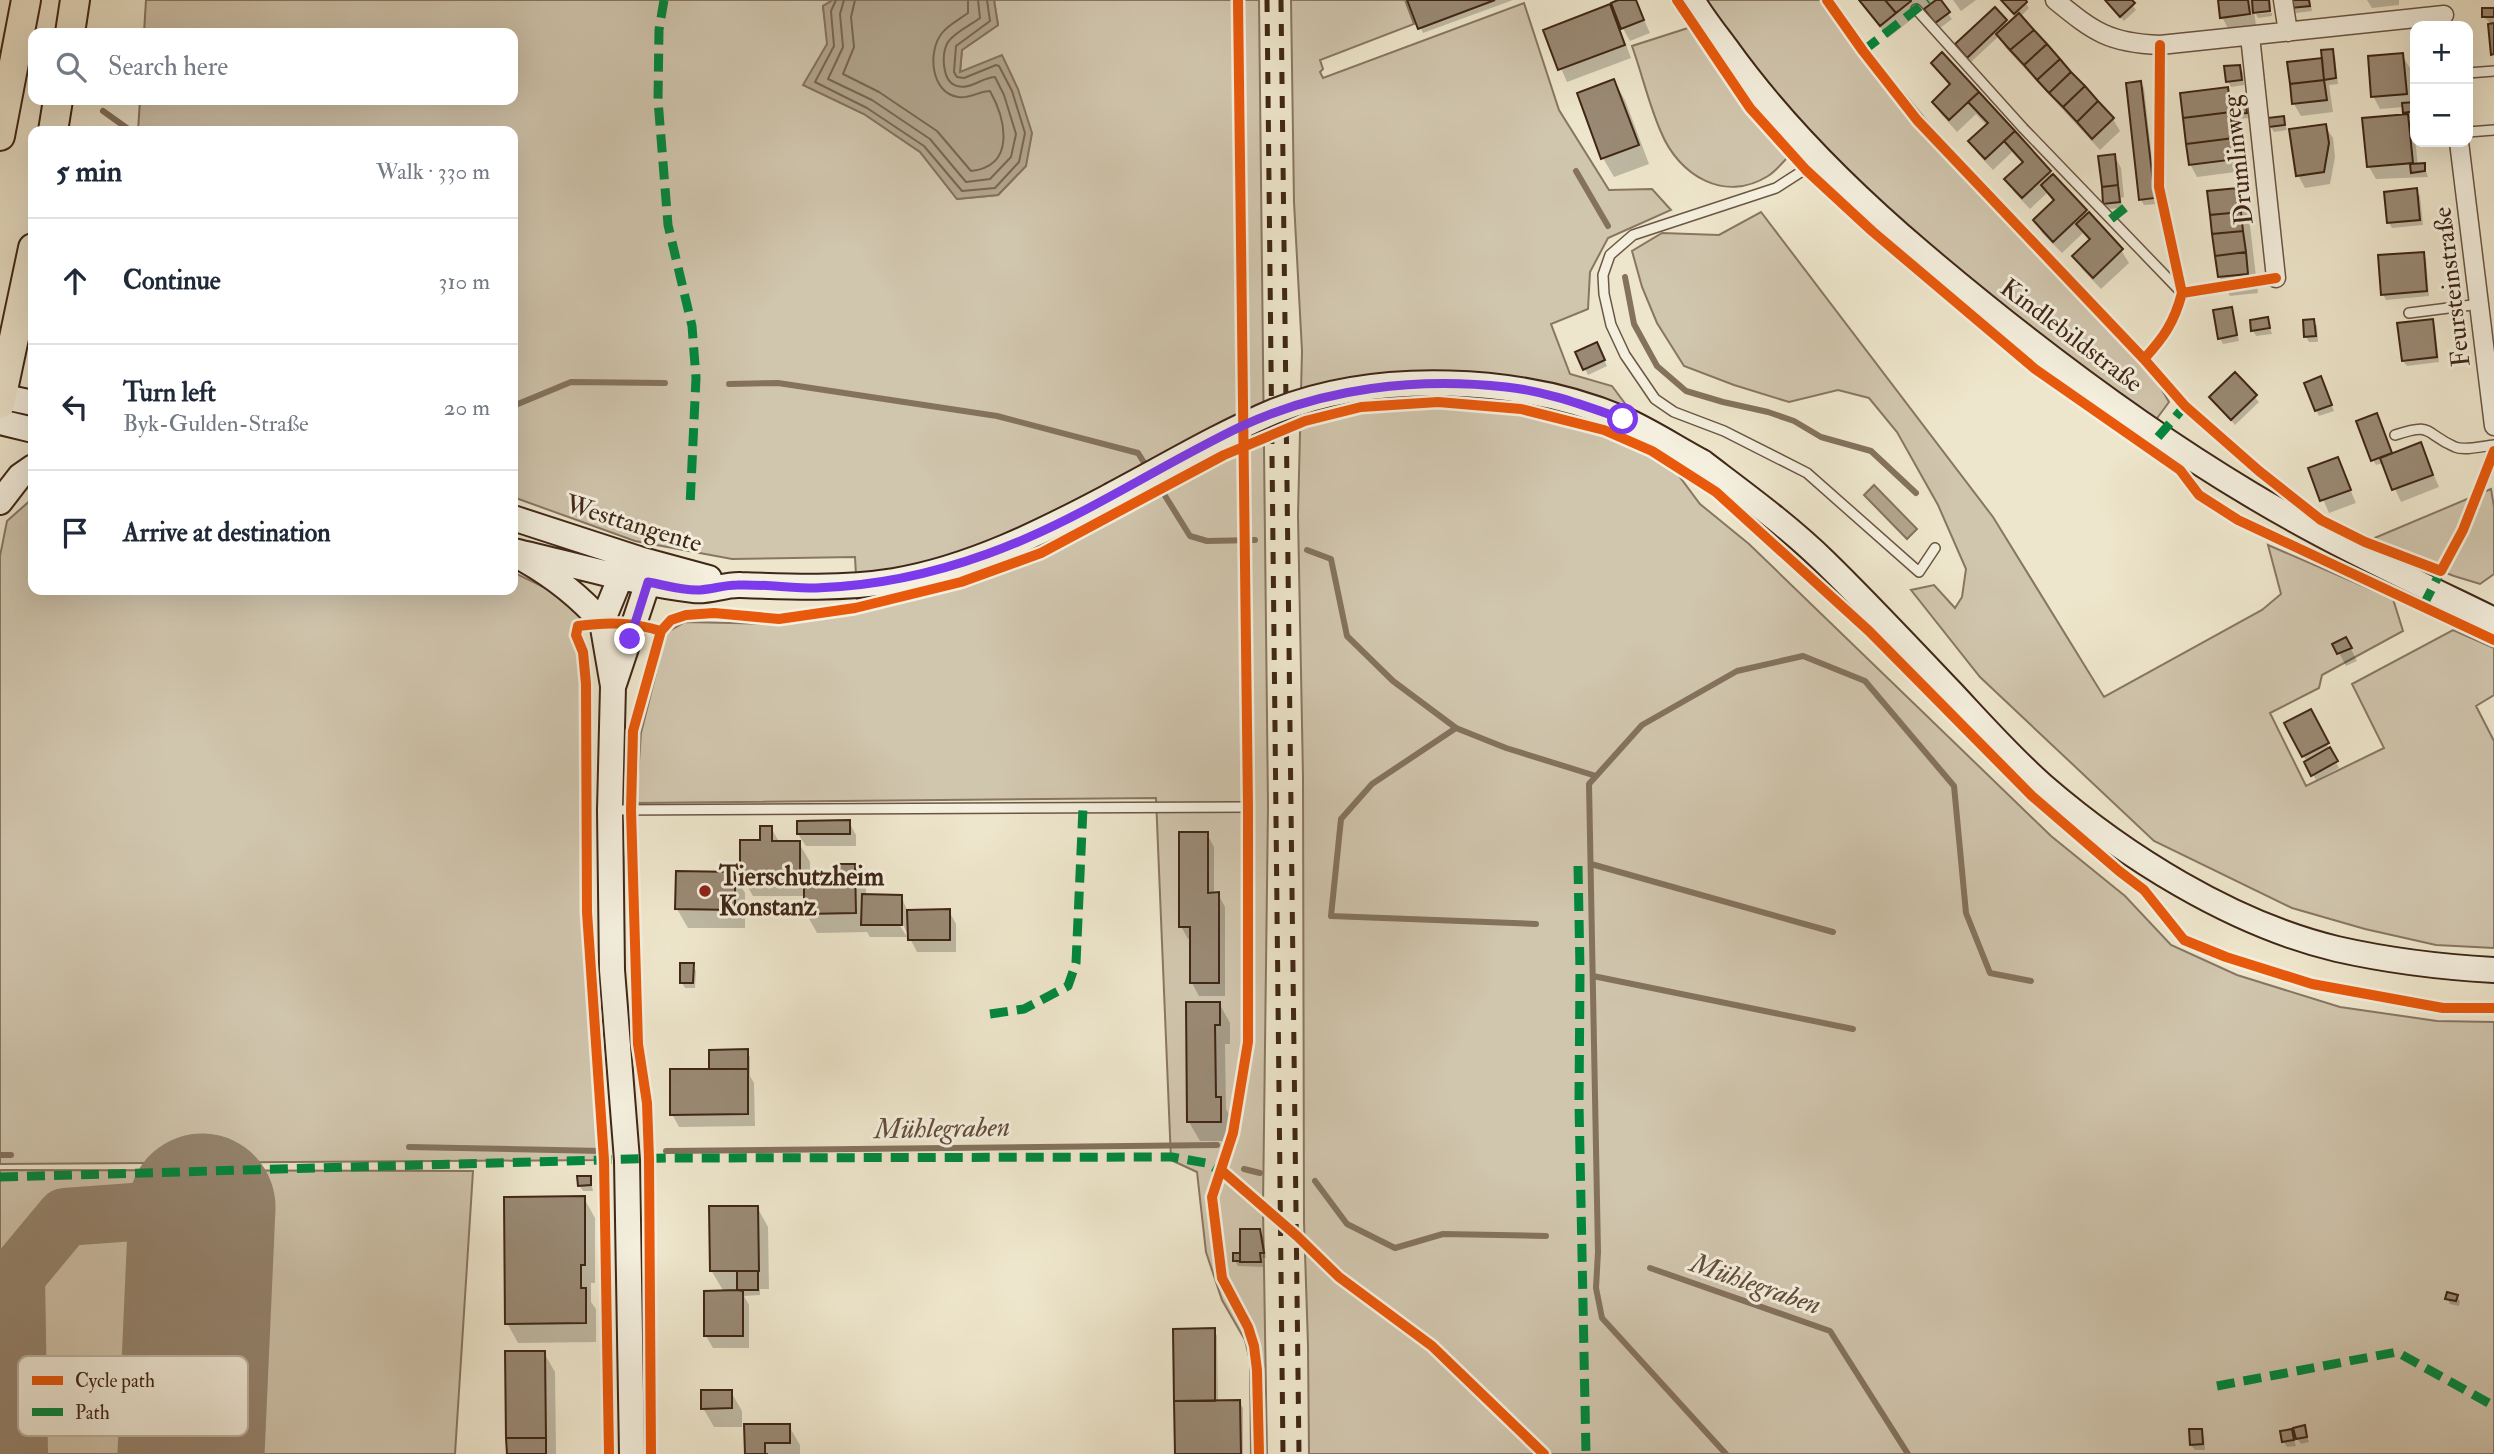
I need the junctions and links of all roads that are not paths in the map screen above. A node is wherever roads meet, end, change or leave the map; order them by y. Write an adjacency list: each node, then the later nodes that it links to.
1 (26, 0): 17 (main road)
2 (75, 0): 8 (main road)
3 (1692, 0): 19 (main road, Kindlebildstraße)
4 (2055, 0): 10 (street)
5 (2283, 0): 9 (street)
6 (1916, 9): 21 (lane)
7 (2444, 14): 9 (street)
8 (71, 28)
9 (2288, 32): 10 (street)
10 (2250, 36): 20 (street, Drumlinweg)
11 (2494, 71): 12 (lane)
12 (2473, 73)
13 (57, 105): 14 (main road)
14 (54, 126)
15 (2494, 130): 16 (lane)
16 (2473, 132)
17 (0, 135)
18 (2460, 147): 23 (street, Feursteinstraße)
19 (1819, 160): 34 (lane); 39 (main road, Kindlebildstraße)
20 (2276, 278)
21 (2182, 293)
22 (28, 302): 26 (main road)
23 (2480, 304): 24 (lane); 28 (street, Feursteinstraße)
24 (2409, 313)
25 (28, 403): 26 (main road)
26 (0, 405): 27 (main road)
27 (28, 426)
28 (2494, 426)
29 (2395, 436): 30 (lane)
30 (2494, 445)
31 (28, 470): 32 (main road)
32 (0, 502)
33 (518, 520): 37 (main road, Westtangente)
34 (1935, 548)
35 (518, 553): 38 (main road, Westtangente)
36 (518, 555): 40 (main road)
37 (644, 571): 38 (main road); 41 (main road); 44 (main road, Westtangente, bridge)
38 (621, 576): 40 (main road)
39 (2494, 620)
40 (603, 622): 41 (main road)
41 (613, 686): 43 (main road)
42 (1248, 807): 43 (lane)
43 (610, 810): 45 (main road)
44 (2494, 970)
45 (632, 1454)

